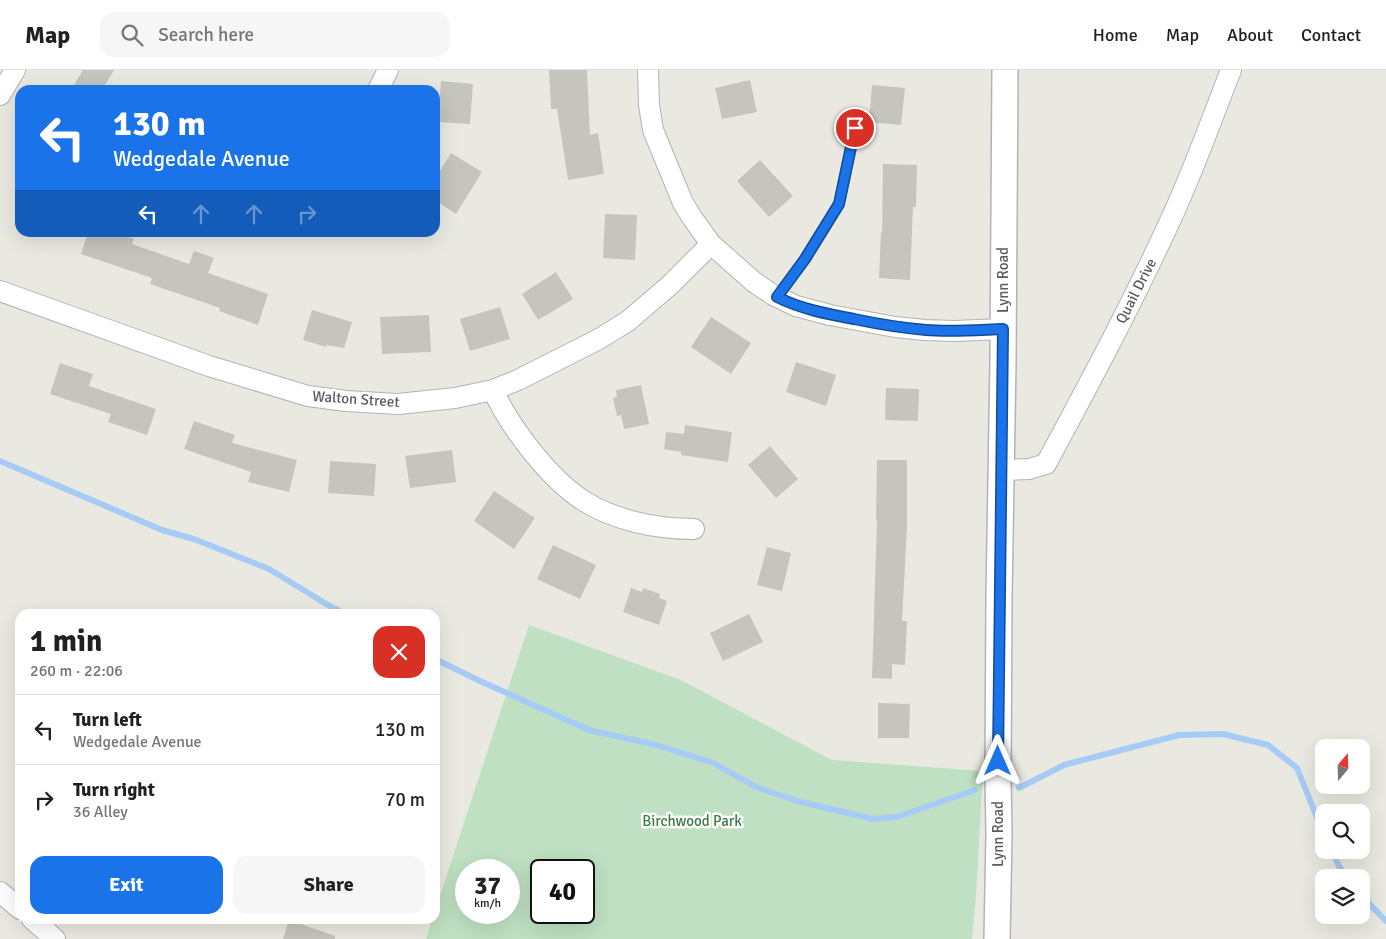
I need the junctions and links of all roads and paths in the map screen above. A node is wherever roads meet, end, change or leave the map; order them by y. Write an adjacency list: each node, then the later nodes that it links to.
1 (15, 70): 7 (street)
2 (388, 70): 6 (street)
3 (648, 70): 9 (street)
4 (1005, 70): 12 (street, Lynn Road)
5 (1231, 70): 14 (street, Quail Drive)
6 (380, 85)
7 (0, 95)
8 (855, 128): 11 (lane)
9 (711, 244): 11 (street); 13 (street, Walton Street)
10 (0, 291): 13 (street, Walton Street)
11 (777, 297): 12 (street)
12 (1003, 329): 14 (street, Lynn Road)
13 (493, 390): 15 (street)
14 (1001, 470): 18 (street, Lynn Road)
15 (694, 528)
16 (0, 892): 17 (street)
17 (15, 905)
18 (997, 939)

